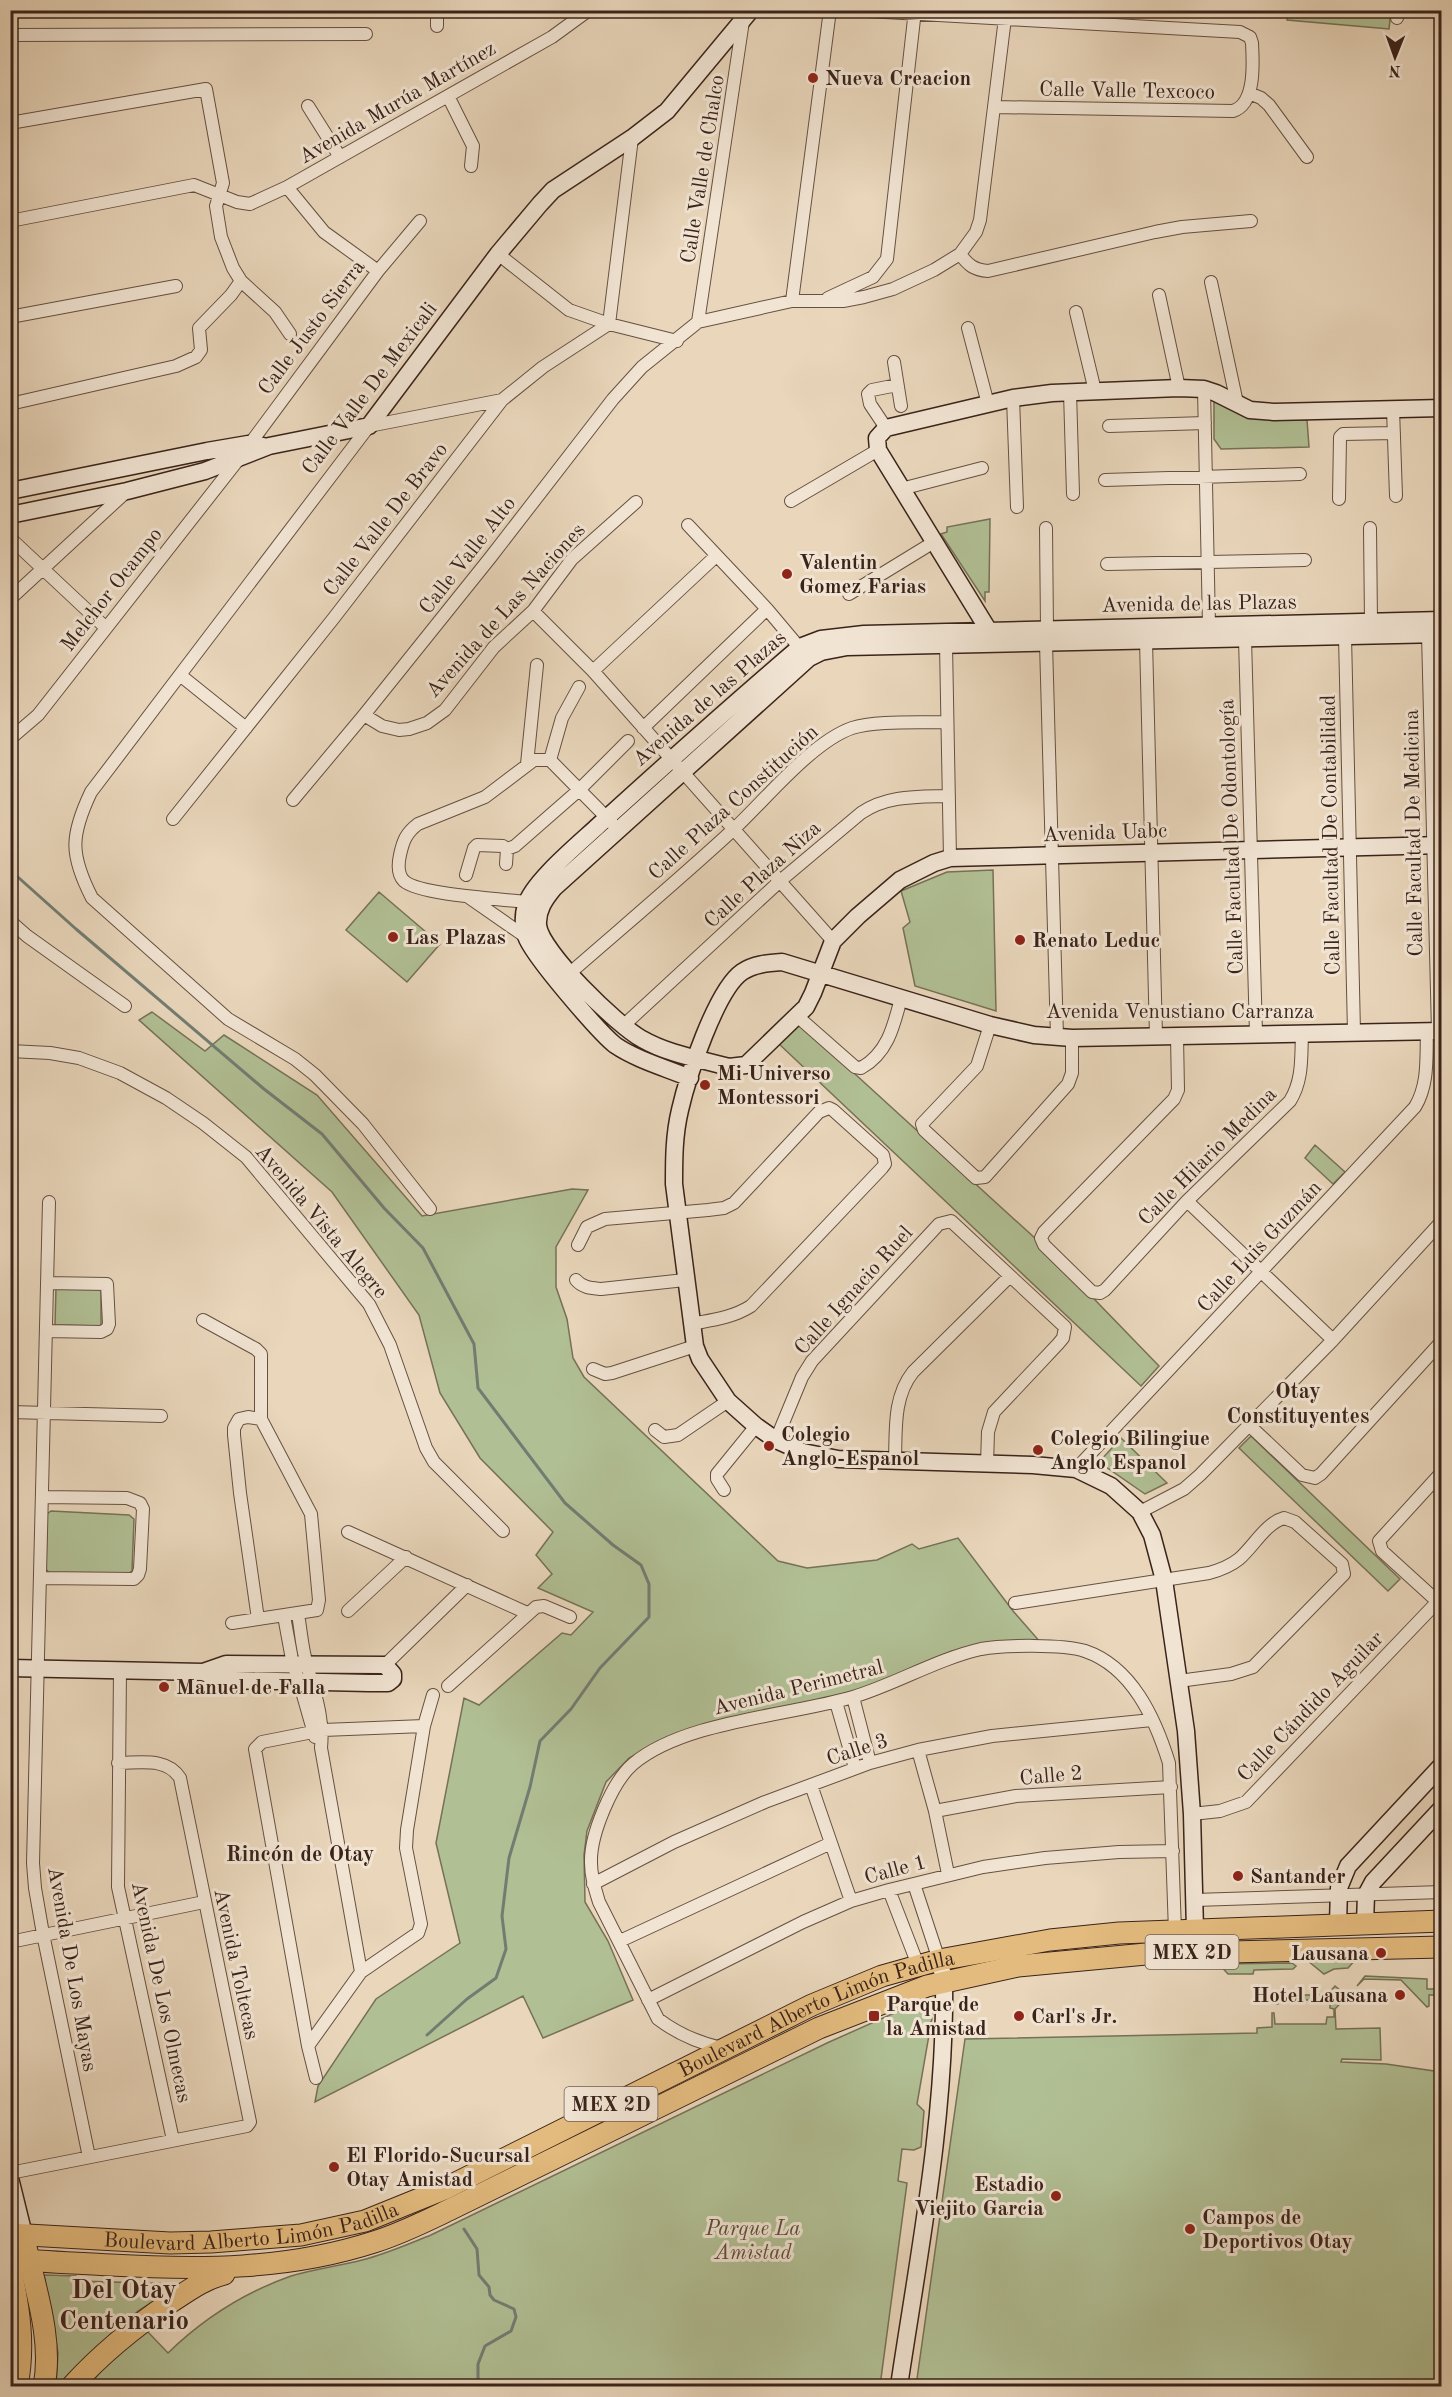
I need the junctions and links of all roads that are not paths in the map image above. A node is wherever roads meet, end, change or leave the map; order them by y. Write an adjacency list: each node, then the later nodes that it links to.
1 (437, 10): 8 (street)
2 (590, 10): 12 (street, Avenida Murúa Martínez)
3 (830, 10): 32 (street)
4 (849, 10): 5 (street)
5 (915, 12): 6 (street); 33 (street)
6 (1006, 15): 11 (street); 14 (street)
7 (747, 16): 16 (street, Calle Valle De Mexicali); 36 (street, Calle Valle de Chalco)
8 (437, 26)
9 (366, 34): 10 (street)
10 (10, 35)
11 (1249, 93): 14 (street, Calle Valle Texcoco); 18 (street)
12 (448, 96): 17 (street, Avenida Murúa Martínez); 19 (street)
13 (308, 106): 17 (street)
14 (995, 107): 26 (street)
15 (10, 123): 21 (street)
16 (632, 138): 25 (street, Calle Valle De Mexicali); 37 (street)
17 (340, 157): 20 (street, Avenida Murúa Martínez)
18 (1307, 157)
19 (471, 166)
20 (287, 187): 21 (street, Avenida Murúa Martínez); 27 (street)
21 (218, 194): 22 (street, Avenida Murúa Martínez); 28 (street)
22 (10, 221)
23 (420, 221): 27 (street, Calle Justo Sierra)
24 (1251, 221): 26 (street)
25 (498, 254): 37 (street); 56 (street, Calle Valle De Mexicali)
26 (960, 254): 33 (street)
27 (378, 271): 60 (street, Calle Justo Sierra)
28 (241, 281): 39 (street); 50 (street)
29 (1211, 282): 49 (street)
30 (176, 286): 35 (street)
31 (1159, 295): 43 (street)
32 (792, 301): 33 (street); 36 (street)
33 (821, 301)
34 (1076, 312): 45 (street)
35 (10, 317)
36 (698, 322): 40 (street, Calle Valle Alto)
37 (609, 324): 40 (street); 48 (street, Calle Valle De Bravo)
38 (968, 328): 51 (street)
39 (290, 334)
40 (677, 341): 108 (street, Calle Valle Alto)
41 (894, 362): 42 (street)
42 (897, 385): 52 (street); 58 (street)
43 (1179, 388): 44 (street); 45 (street)
44 (1204, 389): 49 (street); 55 (street)
45 (1095, 391): 46 (street)
46 (1071, 392): 47 (street); 71 (street)
47 (1013, 398): 51 (street); 76 (street)
48 (502, 400): 56 (street); 111 (street, Calle Valle De Bravo)
49 (1237, 403): 54 (street)
50 (10, 404)
51 (988, 404): 58 (street)
52 (901, 406)
53 (1442, 408): 54 (street)
54 (1393, 409): 59 (street)
55 (1205, 423): 57 (street); 66 (street)
56 (369, 426): 61 (street); 106 (street, Calle Valle De Mexicali)
57 (1109, 426)
58 (886, 428): 62 (street)
59 (1394, 433): 72 (street); 73 (street)
60 (248, 444): 61 (street); 63 (street, Calle Justo Sierra); 69 (street)
61 (269, 446): 63 (street)
62 (878, 450): 68 (street); 74 (street)
63 (238, 460): 70 (street); 95 (street, Melchor Ocampo)
64 (982, 468): 68 (street)
65 (1300, 474): 66 (street)
66 (1206, 477): 67 (street); 85 (street)
67 (1105, 480)
68 (902, 489): 82 (street)
69 (10, 491)
70 (127, 491): 77 (street); 87 (street)
71 (1073, 494)
72 (1396, 496)
73 (1339, 499)
74 (791, 501)
75 (636, 502): 91 (street, Avenida de Las Naciones)
76 (1017, 507)
77 (10, 515)
78 (688, 525): 83 (street)
79 (1046, 528): 98 (street)
80 (1370, 528): 93 (street)
81 (10, 538): 87 (street)
82 (934, 542): 88 (street); 96 (street)
83 (716, 556): 90 (street); 105 (street)
84 (1305, 560): 85 (street)
85 (1208, 562): 86 (street); 94 (street)
86 (1107, 564)
87 (43, 569): 89 (street); 95 (street)
88 (849, 594)
89 (10, 599)
90 (767, 609): 103 (street); 110 (street)
91 (533, 611): 105 (street, Avenida de Las Naciones); 108 (street, Avenida de Las Naciones)
92 (1442, 620): 93 (street, Avenida de las Plazas)
93 (1371, 622): 94 (street, Avenida de las Plazas)
94 (1209, 625): 98 (street, Avenida de las Plazas)
95 (105, 627): 112 (street, Melchor Ocampo)
96 (989, 631): 98 (street, Avenida de las Plazas); 103 (street, Avenida de las Plazas)
97 (1435, 634): 99 (street, Avenida de las Plazas); 124 (street, Calle Facultad De Medicina)
98 (1047, 636): 101 (street, Avenida de las Plazas); 102 (street, Avenida de las Plazas); 129 (street)
99 (1345, 636): 100 (street, Avenida de las Plazas); 125 (street, Calle Facultad De Contabilidad)
100 (1245, 639): 101 (street, Avenida de las Plazas); 127 (street, Calle Facultad De Odontología)
101 (1146, 641): 128 (street)
102 (946, 645): 103 (street, Avenida de las Plazas); 109 (street)
103 (804, 653): 114 (street, Avenida de las Plazas); 117 (street, Avenida de las Plazas)
104 (537, 665): 116 (street)
105 (593, 672): 110 (street, Avenida de Las Naciones)
106 (180, 675): 111 (street); 158 (street, Calle Valle De Mexicali)
107 (579, 687): 115 (street)
108 (364, 715): 120 (street, Calle Valle Alto)
109 (947, 722): 119 (street); 123 (street, Calle Plaza Constitución)
110 (643, 728): 114 (street, Avenida de Las Naciones)
111 (246, 729): 121 (street, Calle Valle De Bravo)
112 (10, 739)
113 (628, 741): 118 (street)
114 (670, 759): 117 (street, Avenida de Las Naciones); 122 (street, Avenida de las Plazas)
115 (550, 760): 116 (street); 118 (street)
116 (527, 764): 134 (street)
117 (682, 772): 122 (street, Avenida de las Plazas); 123 (street, Avenida de Las Naciones)
118 (579, 790): 122 (street); 126 (street)
119 (949, 796): 130 (street); 133 (street, Calle Plaza Niza)
120 (293, 800)
121 (173, 819)
122 (613, 824): 135 (street, Avenida de las Plazas)
123 (734, 829): 133 (street, Avenida de Las Naciones); 139 (street, Calle Plaza Constitución)
124 (1437, 845): 125 (street, Avenida Uabc); 146 (street, Calle Facultad De Medicina)
125 (1350, 847): 127 (street, Avenida Uabc); 147 (street, Calle Facultad De Contabilidad)
126 (507, 849): 131 (street); 132 (street)
127 (1251, 850): 128 (street, Avenida Uabc); 149 (street, Calle Facultad De Odontología)
128 (1153, 853): 129 (street, Avenida Uabc); 150 (street)
129 (1052, 856): 130 (street, Avenida Uabc); 151 (street)
130 (950, 858): 138 (street, Avenida Uabc)
131 (506, 864)
132 (466, 875)
133 (780, 881): 138 (street, Avenida de Las Naciones); 145 (street, Calle Plaza Niza)
134 (463, 894): 135 (street); 137 (street)
135 (533, 905): 137 (street); 139 (street)
136 (10, 921): 142 (street)
137 (526, 937): 155 (street)
138 (833, 941): 140 (street, Avenida Uabc)
139 (570, 974): 145 (street)
140 (821, 974): 141 (street, Avenida Venustiano Carranza); 143 (street, Avenida Uabc); 154 (street, Avenida Venustiano Carranza)
141 (901, 998): 143 (street); 144 (street, Avenida Venustiano Carranza)
142 (126, 1006)
143 (797, 1016): 154 (street, Avenida Uabc)
144 (990, 1025): 151 (street, Avenida Venustiano Carranza); 151 (street)
145 (623, 1026): 154 (street)
146 (1435, 1031): 147 (street, Avenida Venustiano Carranza); 162 (street, Calle Luis Guzmán)
147 (1354, 1032): 148 (street, Avenida Venustiano Carranza)
148 (1302, 1033): 149 (street, Avenida Venustiano Carranza); 156 (street, Calle Hilario Medina)
149 (1256, 1034): 152 (street, Avenida Venustiano Carranza)
150 (1156, 1036): 151 (street, Avenida Venustiano Carranza); 152 (street, Avenida Venustiano Carranza)
151 (1065, 1037)
152 (1178, 1037): 156 (street, Calle Hilario Medina)
153 (10, 1051): 190 (street, Avenida Vista Alegre)
154 (697, 1058): 155 (street, Avenida Venustiano Carranza)
155 (690, 1078): 159 (street, Avenida Venustiano Carranza)
156 (1187, 1201): 162 (street)
157 (49, 1202): 166 (street, Avenida De Los Mayas)
158 (430, 1209)
159 (677, 1212): 161 (street); 165 (street, Avenida Venustiano Carranza); 168 (street)
160 (1442, 1221): 170 (street)
161 (578, 1245)
162 (1263, 1271): 170 (street); 185 (street, Calle Luis Guzmán)
163 (1010, 1276): 182 (street, Calle Ignacio Ruel); 183 (street); 184 (street)
164 (576, 1280): 165 (street)
165 (685, 1280): 168 (street, Avenida Venustiano Carranza)
166 (47, 1282): 169 (street, Avenida De Los Mayas); 169 (street)
167 (203, 1320): 178 (street)
168 (691, 1324): 172 (street, Avenida Venustiano Carranza)
169 (46, 1330): 176 (street, Avenida De Los Mayas)
170 (1333, 1340): 180 (street)
171 (1442, 1341): 180 (street)
172 (694, 1346): 173 (street); 174 (street, Avenida Venustiano Carranza)
173 (593, 1369)
174 (728, 1401): 179 (street, Avenida Venustiano Carranza); 181 (street)
175 (10, 1412): 176 (street)
176 (42, 1413): 177 (street); 188 (street, Avenida De Los Mayas)
177 (161, 1416)
178 (261, 1419): 200 (street); 203 (street)
179 (756, 1426): 182 (street, Avenida Venustiano Carranza); 187 (street)
180 (1250, 1426): 189 (street)
181 (655, 1430)
182 (776, 1440): 183 (street, Avenida Venustiano Carranza)
183 (895, 1461): 184 (street, Avenida Venustiano Carranza)
184 (987, 1464): 185 (street, Avenida Venustiano Carranza)
185 (1076, 1468): 189 (street, Avenida Venustiano Carranza)
186 (1442, 1472): 196 (street)
187 (724, 1490)
188 (42, 1497): 193 (street, Avenida De Los Mayas); 193 (street)
189 (1140, 1512): 194 (street, Avenida Venustiano Carranza)
190 (503, 1531)
191 (348, 1532): 192 (street)
192 (406, 1557): 195 (street); 198 (street)
193 (40, 1578): 208 (street, Avenida De Los Mayas)
194 (1164, 1580): 197 (street); 212 (street, Avenida Venustiano Carranza); 212 (street)
195 (467, 1585): 199 (street); 206 (street)
196 (1439, 1599): 230 (street, Calle Cándido Aguilar)
197 (1015, 1603)
198 (348, 1611)
199 (527, 1613): 202 (street); 214 (street)
200 (298, 1614): 201 (street); 205 (street)
201 (284, 1616): 203 (street); 205 (street)
202 (570, 1617)
203 (258, 1620): 204 (street)
204 (232, 1623)
205 (300, 1665): 206 (street); 210 (street); 211 (street)
206 (377, 1665): 213 (street); 213 (street)
207 (10, 1668): 208 (street)
208 (38, 1669): 209 (street); 248 (street, Avenida De Los Mayas)
209 (120, 1671): 210 (street); 222 (street, Avenida De Los Olmecas)
210 (203, 1672): 211 (street)
211 (306, 1681): 213 (street); 220 (street)
212 (1179, 1681): 230 (street, Avenida Venustiano Carranza)
213 (369, 1683)
214 (448, 1686)
215 (433, 1695): 219 (street)
216 (853, 1697): 217 (street, Avenida Perimetral); 218 (street, Avenida Perimetral); 223 (street)
217 (836, 1702): 225 (street); 234 (street, Avenida Perimetral)
218 (1152, 1720): 221 (street, Calle 3); 227 (street, Avenida Perimetral)
219 (424, 1726): 220 (street); 254 (street)
220 (317, 1731): 254 (street); 257 (street)
221 (918, 1750): 223 (street, Calle 3); 229 (street)
222 (118, 1763): 242 (street, Avenida Toltecas); 243 (street, Avenida De Los Olmecas)
223 (870, 1763): 225 (street, Calle 3)
224 (1442, 1765): 239 (street)
225 (855, 1768): 226 (street, Calle 3)
226 (811, 1785): 231 (street); 234 (street, Calle 3)
227 (1171, 1787): 229 (street, Calle 2); 232 (street, Avenida Perimetral)
228 (1442, 1808): 238 (street)
229 (935, 1811): 233 (street)
230 (1192, 1814): 240 (street, Avenida Venustiano Carranza)
231 (831, 1843): 241 (street); 249 (street)
232 (1173, 1851): 233 (street, Calle 1); 247 (street, Avenida Perimetral)
233 (948, 1874): 235 (street, Calle 1)
234 (593, 1884): 249 (street, Avenida Perimetral)
235 (914, 1884): 236 (street, Calle 1); 252 (street)
236 (889, 1890): 241 (street, Calle 1); 253 (street)
237 (1442, 1892): 238 (street)
238 (1366, 1895): 239 (street); 245 (street)
239 (1338, 1896): 240 (street); 246 (street)
240 (1195, 1900): 247 (street, Avenida Venustiano Carranza)
241 (851, 1901): 256 (street, Calle 1)
242 (204, 1902): 243 (street); 260 (street, Avenida Toltecas)
243 (123, 1918): 248 (street); 260 (street, Avenida De Los Olmecas)
244 (1442, 1921): 245 (highway, Boulevard Alberto Limón Padilla / MEX 2D)
245 (1365, 1923): 246 (highway, Boulevard Alberto Limón Padilla / MEX 2D)
246 (1338, 1924): 247 (highway, Boulevard Alberto Limón Padilla / MEX 2D)
247 (1185, 1930): 252 (highway, Boulevard Alberto Limón Padilla / MEX 2D)
248 (43, 1934): 250 (street); 261 (street, Avenida De Los Mayas)
249 (620, 1941): 256 (street, Avenida Perimetral)
250 (10, 1942)
251 (1442, 1947): 255 (highway, Boulevard Alberto Limón Padilla / MEX 2D)
252 (939, 1960): 253 (highway, Boulevard Alberto Limón Padilla / MEX 2D); 255 (street)
253 (918, 1965): 255 (street); 258 (highway, Boulevard Alberto Limón Padilla / MEX 2D)
254 (361, 1972): 257 (street)
255 (936, 1984): 265 (highway, Boulevard Alberto Limón Padilla / MEX 2D); 273 (street)
256 (648, 2000): 258 (street, Avenida Perimetral)
257 (308, 2046): 259 (street)
258 (722, 2048): 262 (highway, Boulevard Alberto Limón Padilla / MEX 2D)
259 (316, 2078)
260 (173, 2140): 261 (street)
261 (89, 2157): 263 (street)
262 (504, 2158): 265 (highway); 266 (highway, Boulevard Alberto Limón Padilla / MEX 2D)
263 (10, 2173)
264 (10, 2178): 267 (street)
265 (481, 2194): 269 (highway, Boulevard Alberto Limón Padilla / MEX 2D)
266 (399, 2208): 267 (highway, Boulevard Alberto Limón Padilla / MEX 2D); 269 (highway)
267 (17, 2235): 268 (highway)
268 (17, 2262): 269 (highway, Boulevard Alberto Limón Padilla / MEX 2D); 270 (highway); 271 (highway)
269 (264, 2265): 272 (highway)
270 (17, 2386)
271 (44, 2386)
272 (72, 2386)
273 (899, 2386)

